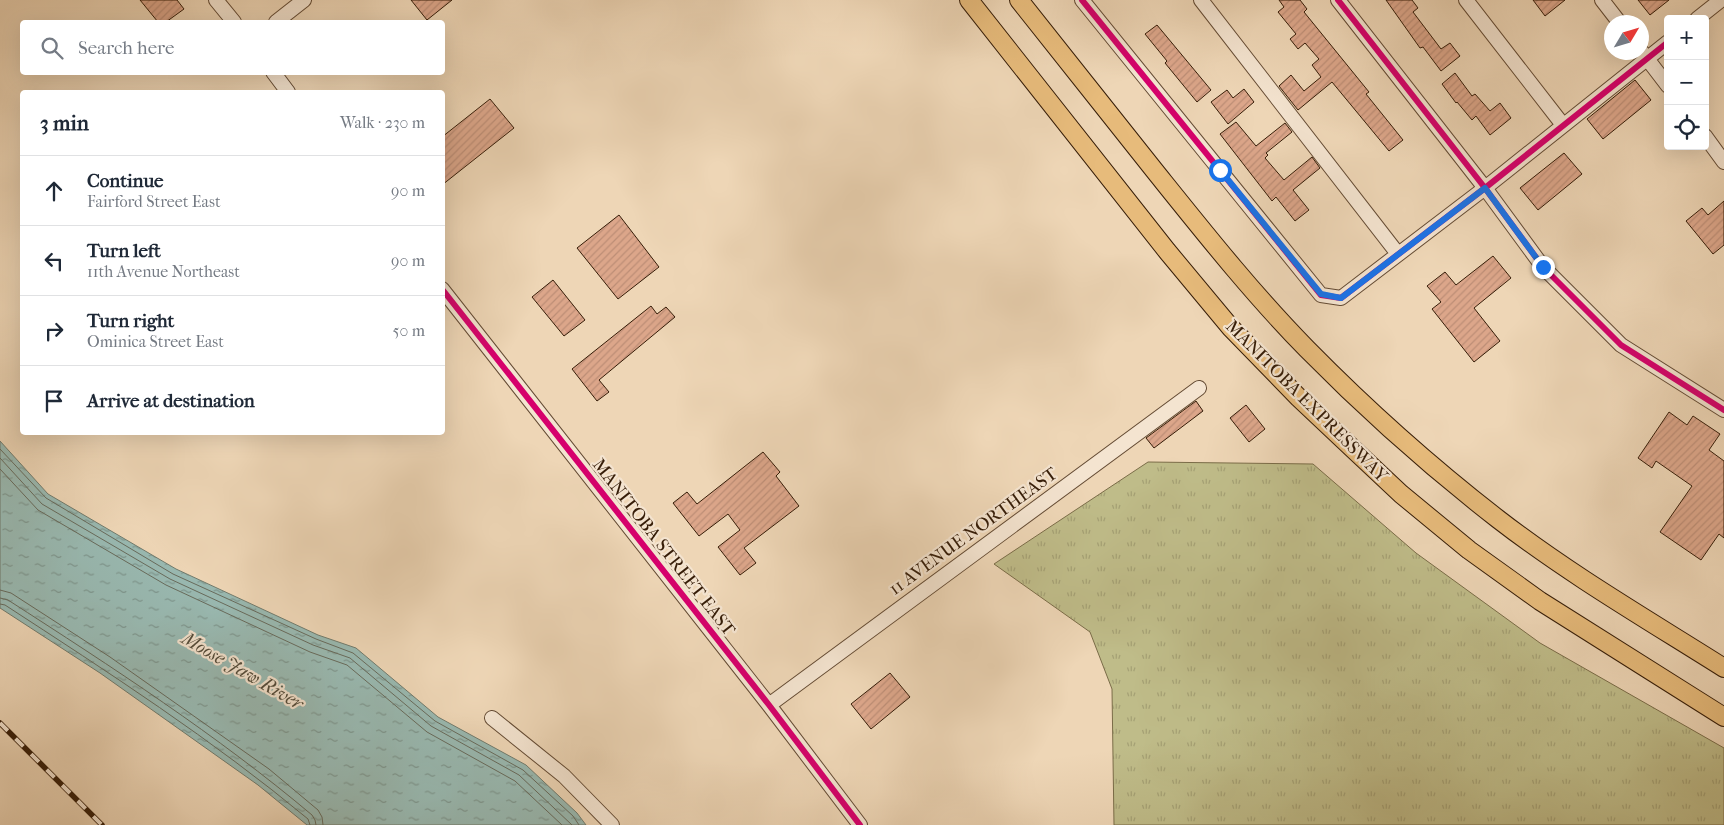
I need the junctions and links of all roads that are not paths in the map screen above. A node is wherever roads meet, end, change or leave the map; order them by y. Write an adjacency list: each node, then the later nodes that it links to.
1 (216, 0): 13 (street)
2 (304, 0): 14 (street)
3 (969, 0): 32 (main road, MANITOBA EXPRESSWAY)
4 (1019, 0): 30 (main road, MANITOBA EXPRESSWAY)
5 (1082, 0): 26 (street)
6 (1202, 0): 26 (street)
7 (1338, 0): 25 (street)
8 (1466, 0): 22 (street)
9 (1602, 0): 11 (street)
10 (1721, 0): 12 (street)
11 (1614, 15)
12 (1702, 15)
13 (232, 20)
14 (279, 20)
15 (1664, 44): 16 (street)
16 (1649, 52)
17 (1638, 60): 22 (street)
18 (1648, 60): 20 (street)
19 (275, 75): 21 (street)
20 (1664, 81)
21 (286, 90)
22 (1563, 125): 25 (street)
23 (1709, 141): 24 (street)
24 (1724, 162)
25 (1485, 188): 26 (street); 29 (street)
26 (1398, 254)
27 (445, 293): 31 (street, MANITOBA STREET EAST)
28 (1199, 388): 31 (street, 11 AVENUE NORTHEAST)
29 (1724, 410)
30 (1724, 668)
31 (769, 705): 35 (street, MANITOBA STREET EAST)
32 (1724, 717)
33 (492, 718): 34 (street)
34 (612, 825)
35 (860, 825)

